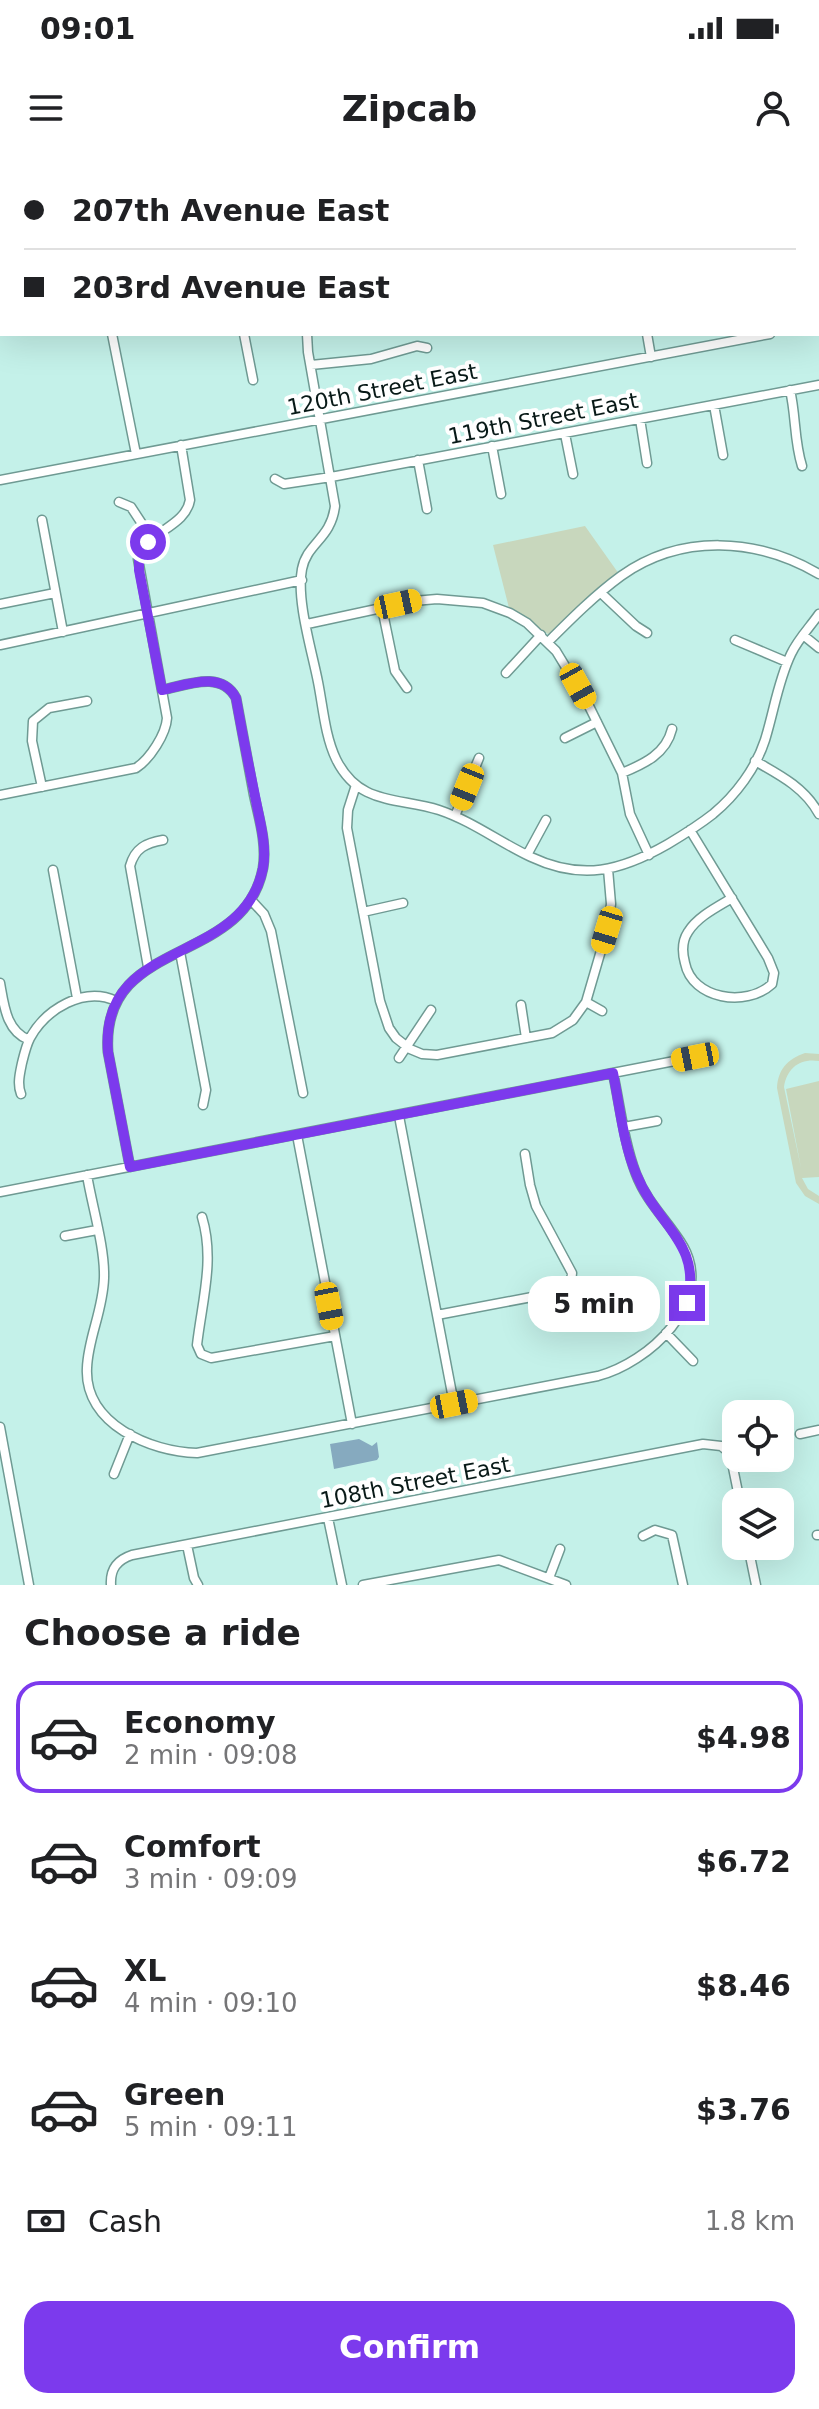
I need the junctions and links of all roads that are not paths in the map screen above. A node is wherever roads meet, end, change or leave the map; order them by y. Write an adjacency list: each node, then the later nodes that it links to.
1 (112, 336): 18 (street)
2 (244, 336): 9 (street)
3 (307, 336): 8 (street)
4 (647, 336): 7 (street)
5 (760, 336): 7 (street, 120th Street East)
6 (427, 348): 8 (street)
7 (651, 357): 13 (street, 120th Street East)
8 (311, 365): 13 (street)
9 (253, 380)
10 (819, 385): 11 (street, 119th Street East)
11 (790, 390): 12 (street, 119th Street East); 22 (street)
12 (714, 405): 14 (street, 119th Street East); 19 (street)
13 (321, 419): 16 (street, 120th Street East); 24 (street)
14 (640, 419): 15 (street, 119th Street East); 21 (street)
15 (565, 434): 17 (street, 119th Street East); 23 (street)
16 (181, 445): 18 (street, 120th Street East); 31 (street)
17 (492, 446): 20 (street, 119th Street East); 27 (street)
18 (136, 454): 26 (street, 120th Street East)
19 (723, 455)
20 (418, 460): 24 (street, 119th Street East); 29 (street)
21 (647, 463)
22 (802, 466)
23 (573, 474)
24 (331, 477): 25 (street, 119th Street East); 33 (street)
25 (275, 479)
26 (0, 480)
27 (501, 494)
28 (119, 502): 31 (street)
29 (427, 509)
30 (42, 520): 34 (street)
31 (152, 539): 39 (street)
32 (819, 574): 35 (street)
33 (302, 580): 39 (street); 40 (street)
34 (55, 593): 36 (street); 41 (street)
35 (601, 593): 42 (street); 44 (street)
36 (0, 604)
37 (382, 608): 40 (street); 44 (street); 50 (street)
38 (819, 614): 43 (street)
39 (148, 615): 41 (street); 51 (street)
40 (307, 624): 59 (street)
41 (63, 632): 46 (street)
42 (647, 633)
43 (803, 635): 47 (street); 48 (street)
44 (544, 639): 49 (street); 53 (street)
45 (735, 640): 48 (street)
46 (0, 645)
47 (819, 648)
48 (787, 662): 57 (street)
49 (506, 673)
50 (407, 688)
51 (162, 690): 60 (street); 72 (street)
52 (87, 701): 60 (street)
53 (597, 722): 55 (street); 58 (street)
54 (672, 729): 58 (street)
55 (565, 738)
56 (479, 758): 63 (street)
57 (755, 761): 62 (street); 65 (street)
58 (622, 773): 68 (street)
59 (356, 785): 63 (street); 74 (street)
60 (42, 787): 61 (street)
61 (0, 795)
62 (818, 809)
63 (455, 816): 67 (street)
64 (546, 820): 67 (street)
65 (690, 830): 68 (street); 71 (street)
66 (163, 840): 76 (street)
67 (527, 855): 69 (street)
68 (649, 855): 69 (street)
69 (608, 869): 80 (street)
70 (53, 870): 78 (street)
71 (732, 898): 71 (street)
72 (251, 900): 75 (street); 90 (street)
73 (403, 903): 74 (street)
74 (363, 912): 86 (street)
75 (180, 952): 76 (street); 92 (street)
76 (148, 967): 79 (street)
77 (0, 983): 85 (street)
78 (77, 998): 79 (street); 85 (street)
79 (116, 1001): 98 (street)
80 (586, 1002): 83 (street); 84 (street)
81 (521, 1005): 84 (street)
82 (431, 1010): 86 (street)
83 (602, 1011)
84 (526, 1038): 86 (street)
85 (29, 1040): 91 (street)
86 (407, 1047): 88 (street)
87 (695, 1057): 89 (street)
88 (399, 1058)
89 (613, 1073): 93 (street); 95 (street)
90 (303, 1093)
91 (21, 1094)
92 (203, 1105)
93 (399, 1116): 96 (street); 104 (street)
94 (657, 1121): 95 (street)
95 (624, 1127): 105 (street)
96 (297, 1135): 98 (street); 106 (street)
97 (525, 1154): 104 (street)
98 (130, 1167): 99 (street)
99 (87, 1175): 100 (street); 102 (street)
100 (0, 1192)
101 (202, 1217): 106 (street)
102 (97, 1230): 103 (street); 112 (street)
103 (65, 1236)
104 (437, 1315): 108 (street)
105 (666, 1333): 107 (street); 108 (street)
106 (335, 1336): 109 (street)
107 (693, 1361)
108 (454, 1404): 109 (street)
109 (352, 1424): 112 (street)
110 (0, 1427): 122 (street)
111 (819, 1430): 113 (street)
112 (130, 1434): 114 (street)
113 (800, 1434)
114 (114, 1474)
115 (738, 1488): 116 (street, 108th Street East)
116 (328, 1518): 118 (street, 108th Street East); 125 (street)
117 (643, 1536): 128 (street)
118 (187, 1545): 123 (street, 108th Street East); 124 (street)
119 (560, 1549): 121 (street)
120 (751, 1560): 129 (street)
121 (549, 1578): 126 (street); 127 (street)
122 (29, 1585)
123 (111, 1585)
124 (198, 1585)
125 (342, 1585)
126 (363, 1585)
127 (566, 1585)
128 (683, 1585)
129 (756, 1585)

